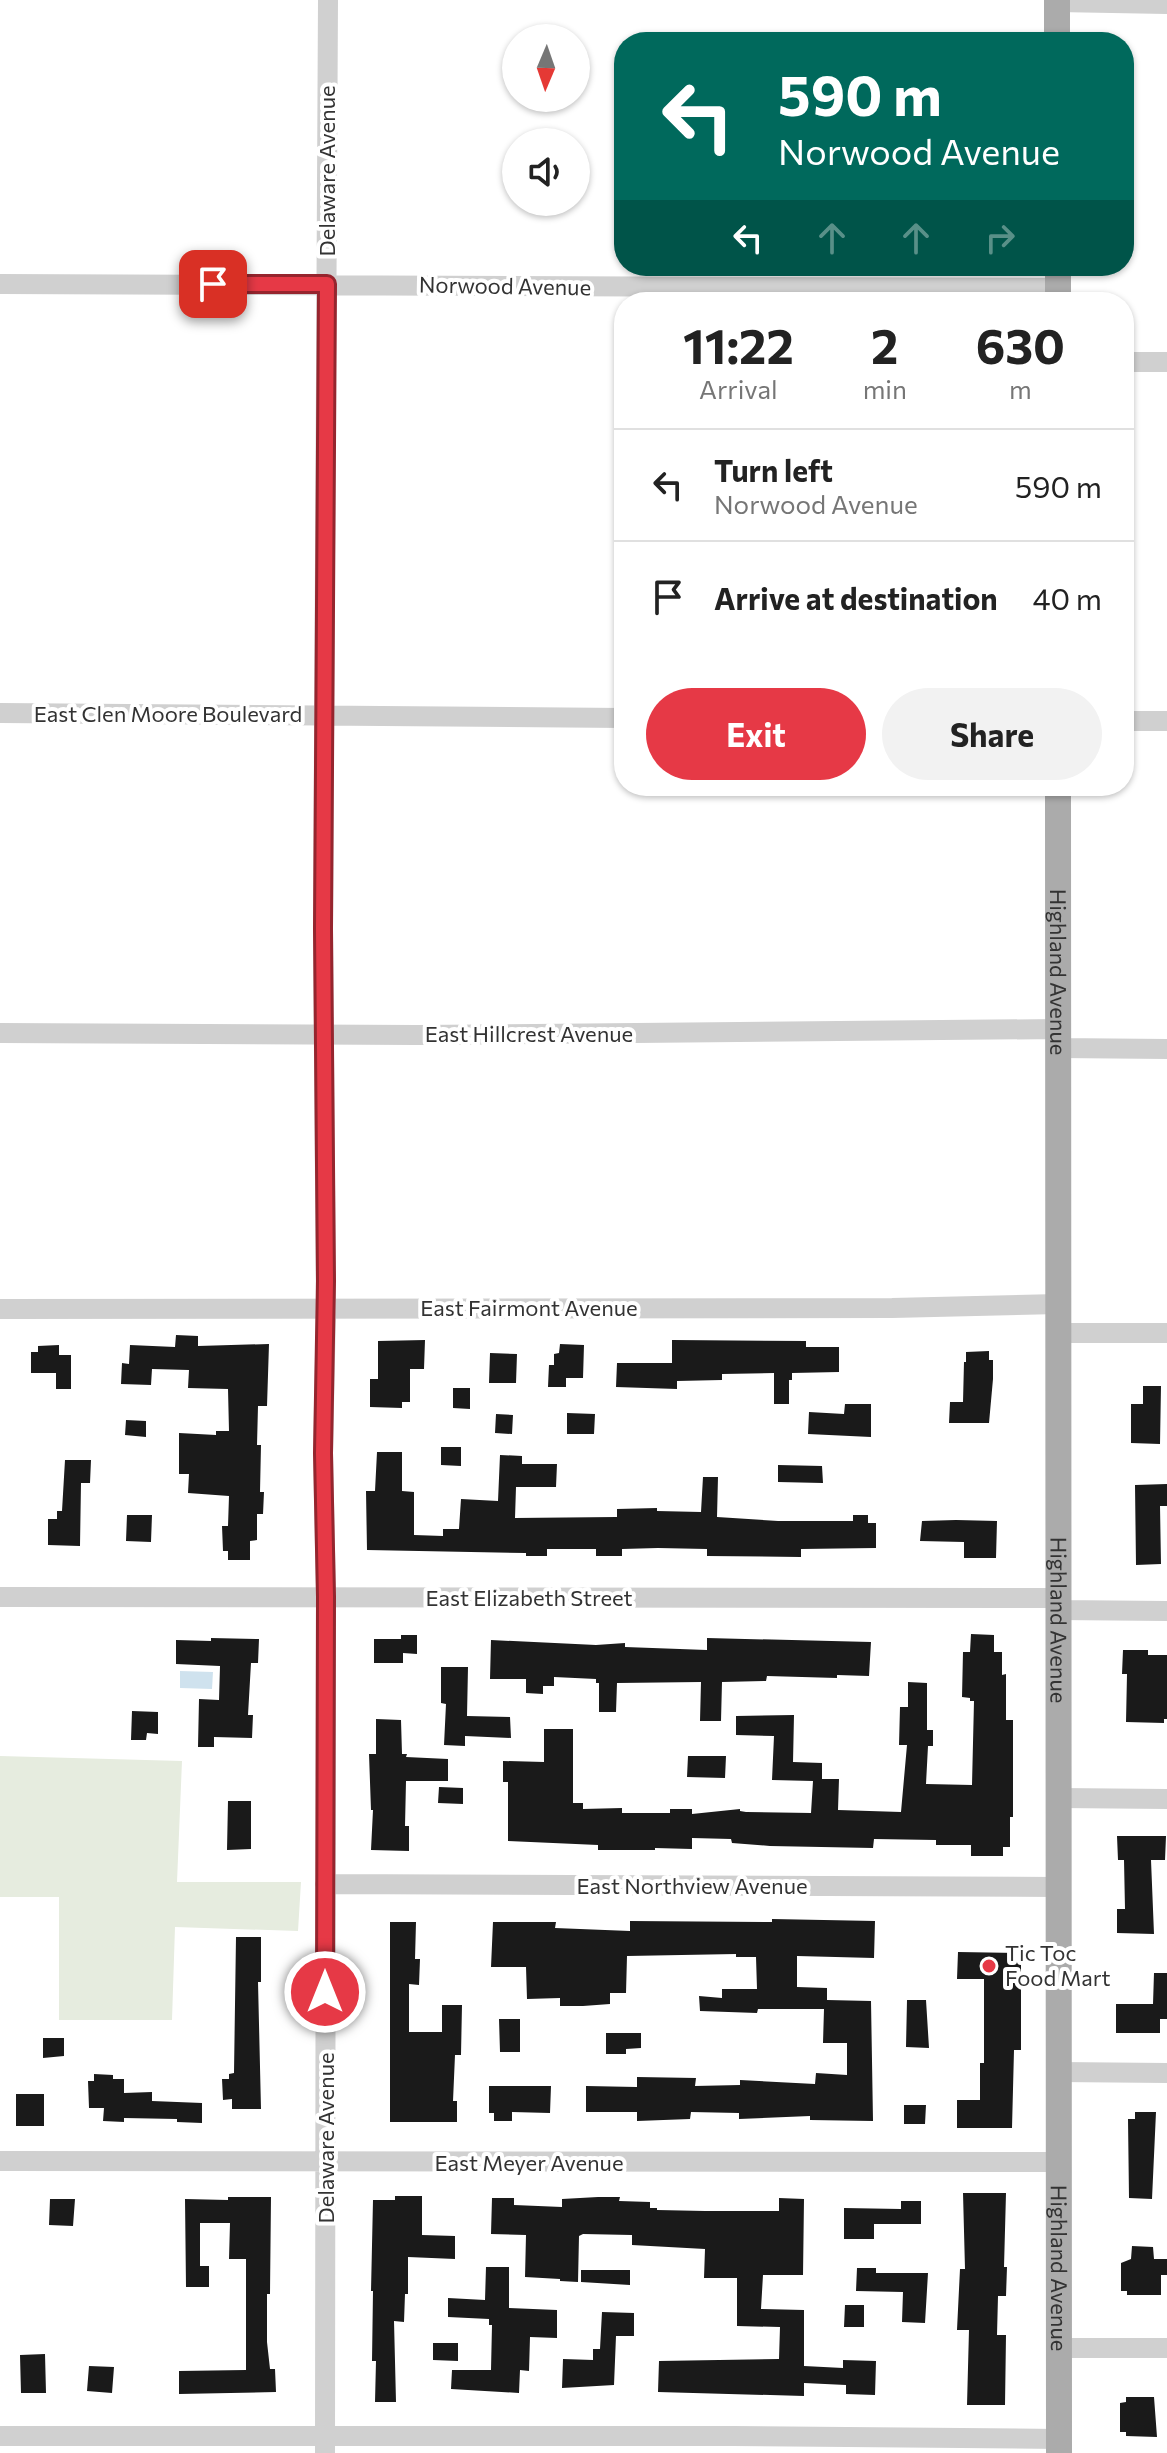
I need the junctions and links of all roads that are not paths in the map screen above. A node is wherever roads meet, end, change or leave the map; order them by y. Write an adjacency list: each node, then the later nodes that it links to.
1 (328, 0): 6 (street, Delaware Avenue)
2 (1057, 1): 3 (street); 4 (main road)
3 (1167, 4)
4 (1057, 32)
5 (0, 284): 6 (street, Norwood Avenue)
6 (327, 284): 7 (street, Norwood Avenue); 11 (street, Delaware Avenue)
7 (1058, 285)
8 (1134, 362): 9 (street)
9 (1167, 362)
10 (0, 713): 11 (street, East Clen Moore Boulevard)
11 (326, 715): 12 (street, East Clen Moore Boulevard); 17 (street, Delaware Avenue)
12 (614, 718)
13 (1134, 721): 14 (street)
14 (1167, 721)
15 (1058, 796): 18 (main road, Highland Avenue)
16 (0, 1033): 17 (street, East Hillcrest Avenue)
17 (324, 1035): 18 (street, East Hillcrest Avenue); 22 (street, Delaware Avenue)
18 (1058, 1039): 19 (street, East Hillcrest Avenue); 20 (main road, Highland Avenue)
19 (1167, 1049)
20 (1058, 1304): 22 (street, East Fairmont Avenue); 23 (main road, Highland Avenue)
21 (0, 1309): 22 (street, East Fairmont Avenue)
22 (326, 1310): 26 (street, Delaware Avenue)
23 (1058, 1333): 24 (street); 27 (main road, Highland Avenue)
24 (1167, 1333)
25 (0, 1597): 26 (street, East Elizabeth Street)
26 (326, 1597): 27 (street, East Elizabeth Street); 31 (street, Delaware Avenue)
27 (1058, 1604): 28 (street, East Elizabeth Street); 29 (main road, Highland Avenue)
28 (1167, 1611)
29 (1059, 1798): 30 (street); 32 (main road, Highland Avenue)
30 (1167, 1799)
31 (325, 1884): 32 (street, East Northview Avenue); 37 (street, Delaware Avenue)
32 (1059, 1887): 33 (main road, Highland Avenue)
33 (1058, 2072): 34 (street); 36 (main road, Highland Avenue)
34 (1167, 2073)
35 (0, 2161): 37 (street, East Meyer Avenue)
36 (1058, 2162): 37 (street, East Meyer Avenue); 38 (main road, Highland Avenue)
37 (326, 2163): 41 (street, Delaware Avenue)
38 (1058, 2348): 39 (street); 42 (main road, Highland Avenue)
39 (1167, 2348)
40 (0, 2436): 41 (street)
41 (325, 2445): 42 (street)
42 (1059, 2446)

